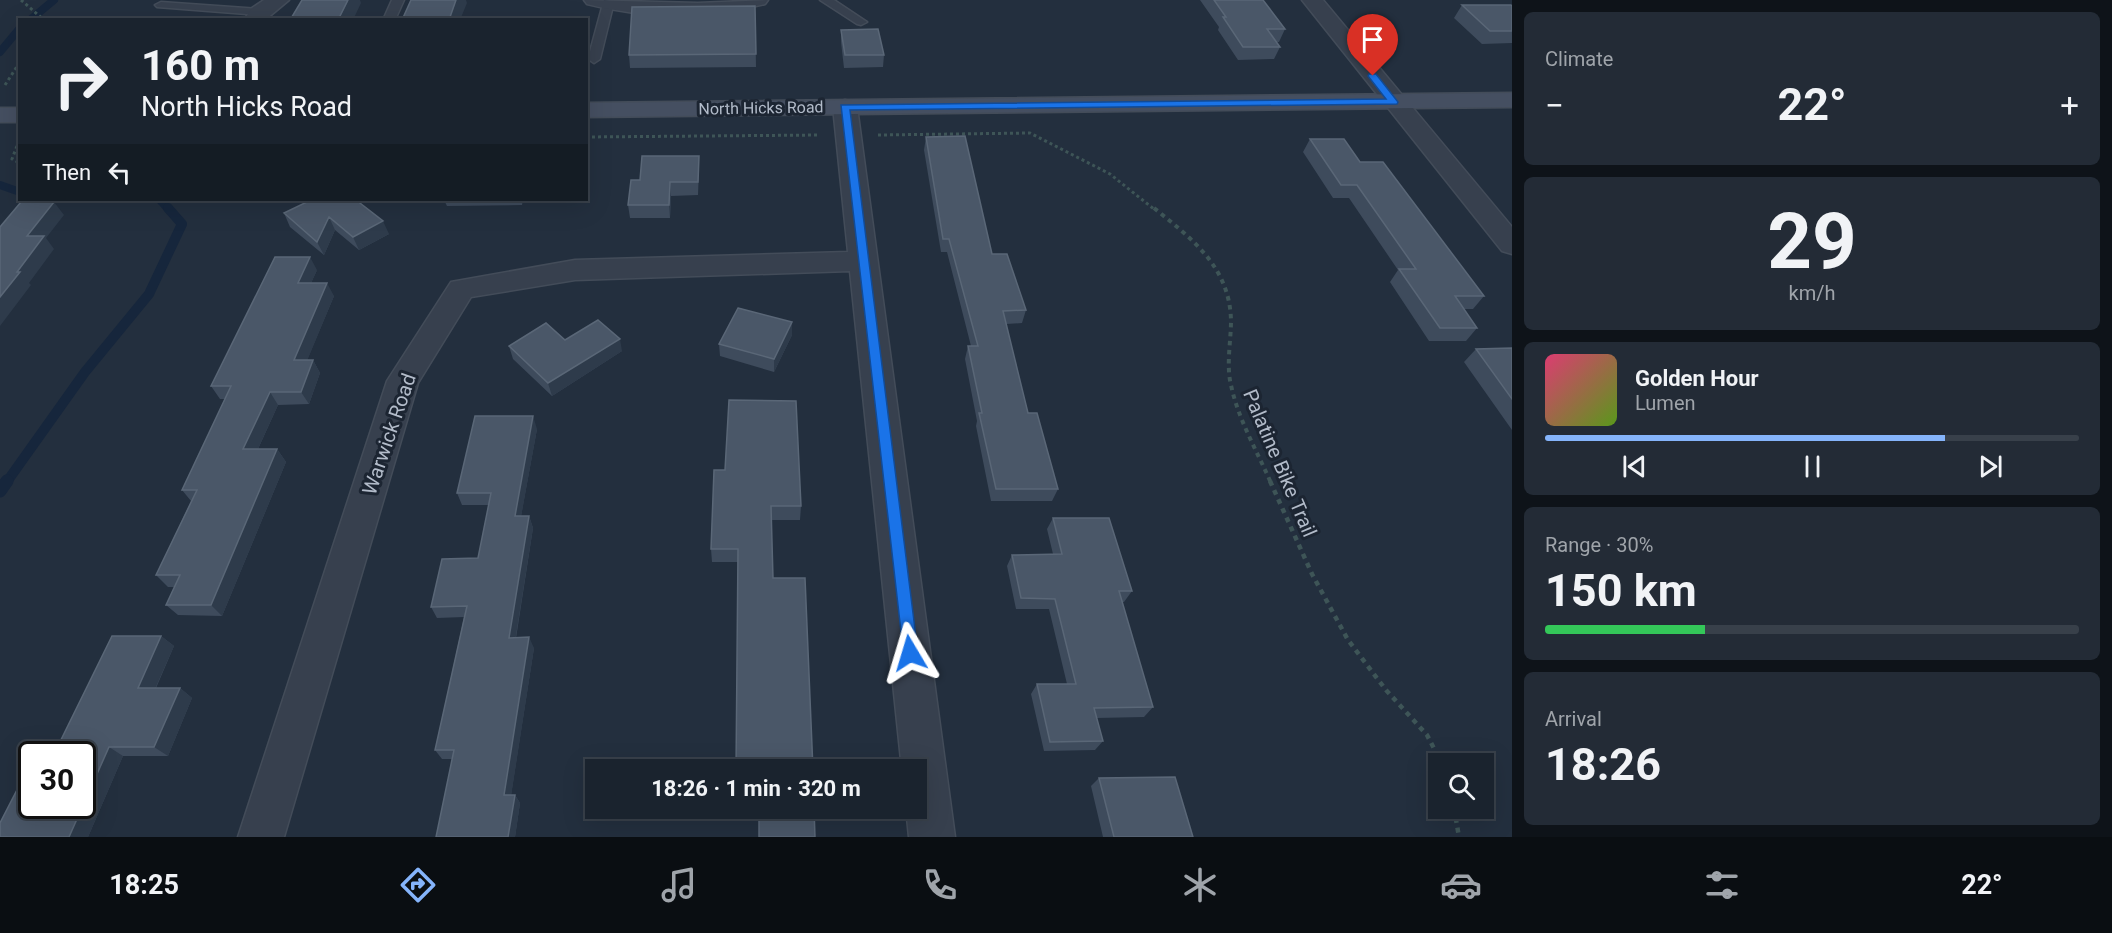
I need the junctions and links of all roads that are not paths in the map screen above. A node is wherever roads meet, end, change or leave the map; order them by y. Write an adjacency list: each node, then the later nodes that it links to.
1 (279, 0): 9 (street)
2 (398, 0): 10 (lane)
3 (758, 0): 7 (street)
4 (826, 0): 11 (lane)
5 (1312, 0): 14 (street)
6 (601, 1): 7 (street); 12 (lane)
7 (662, 4)
8 (161, 5): 9 (lane)
9 (256, 16)
10 (389, 18)
11 (861, 22)
12 (594, 59)
13 (1512, 100): 14 (main road, North Hicks Road)
14 (1393, 102): 18 (main road, North Hicks Road); 19 (street)
15 (588, 110): 18 (main road, North Hicks Road)
16 (0, 115): 17 (main road)
17 (18, 115)
18 (846, 121): 20 (street)
19 (1512, 245)
20 (863, 261): 21 (street, Warwick Road); 22 (street)
21 (261, 837)
22 (932, 837)

